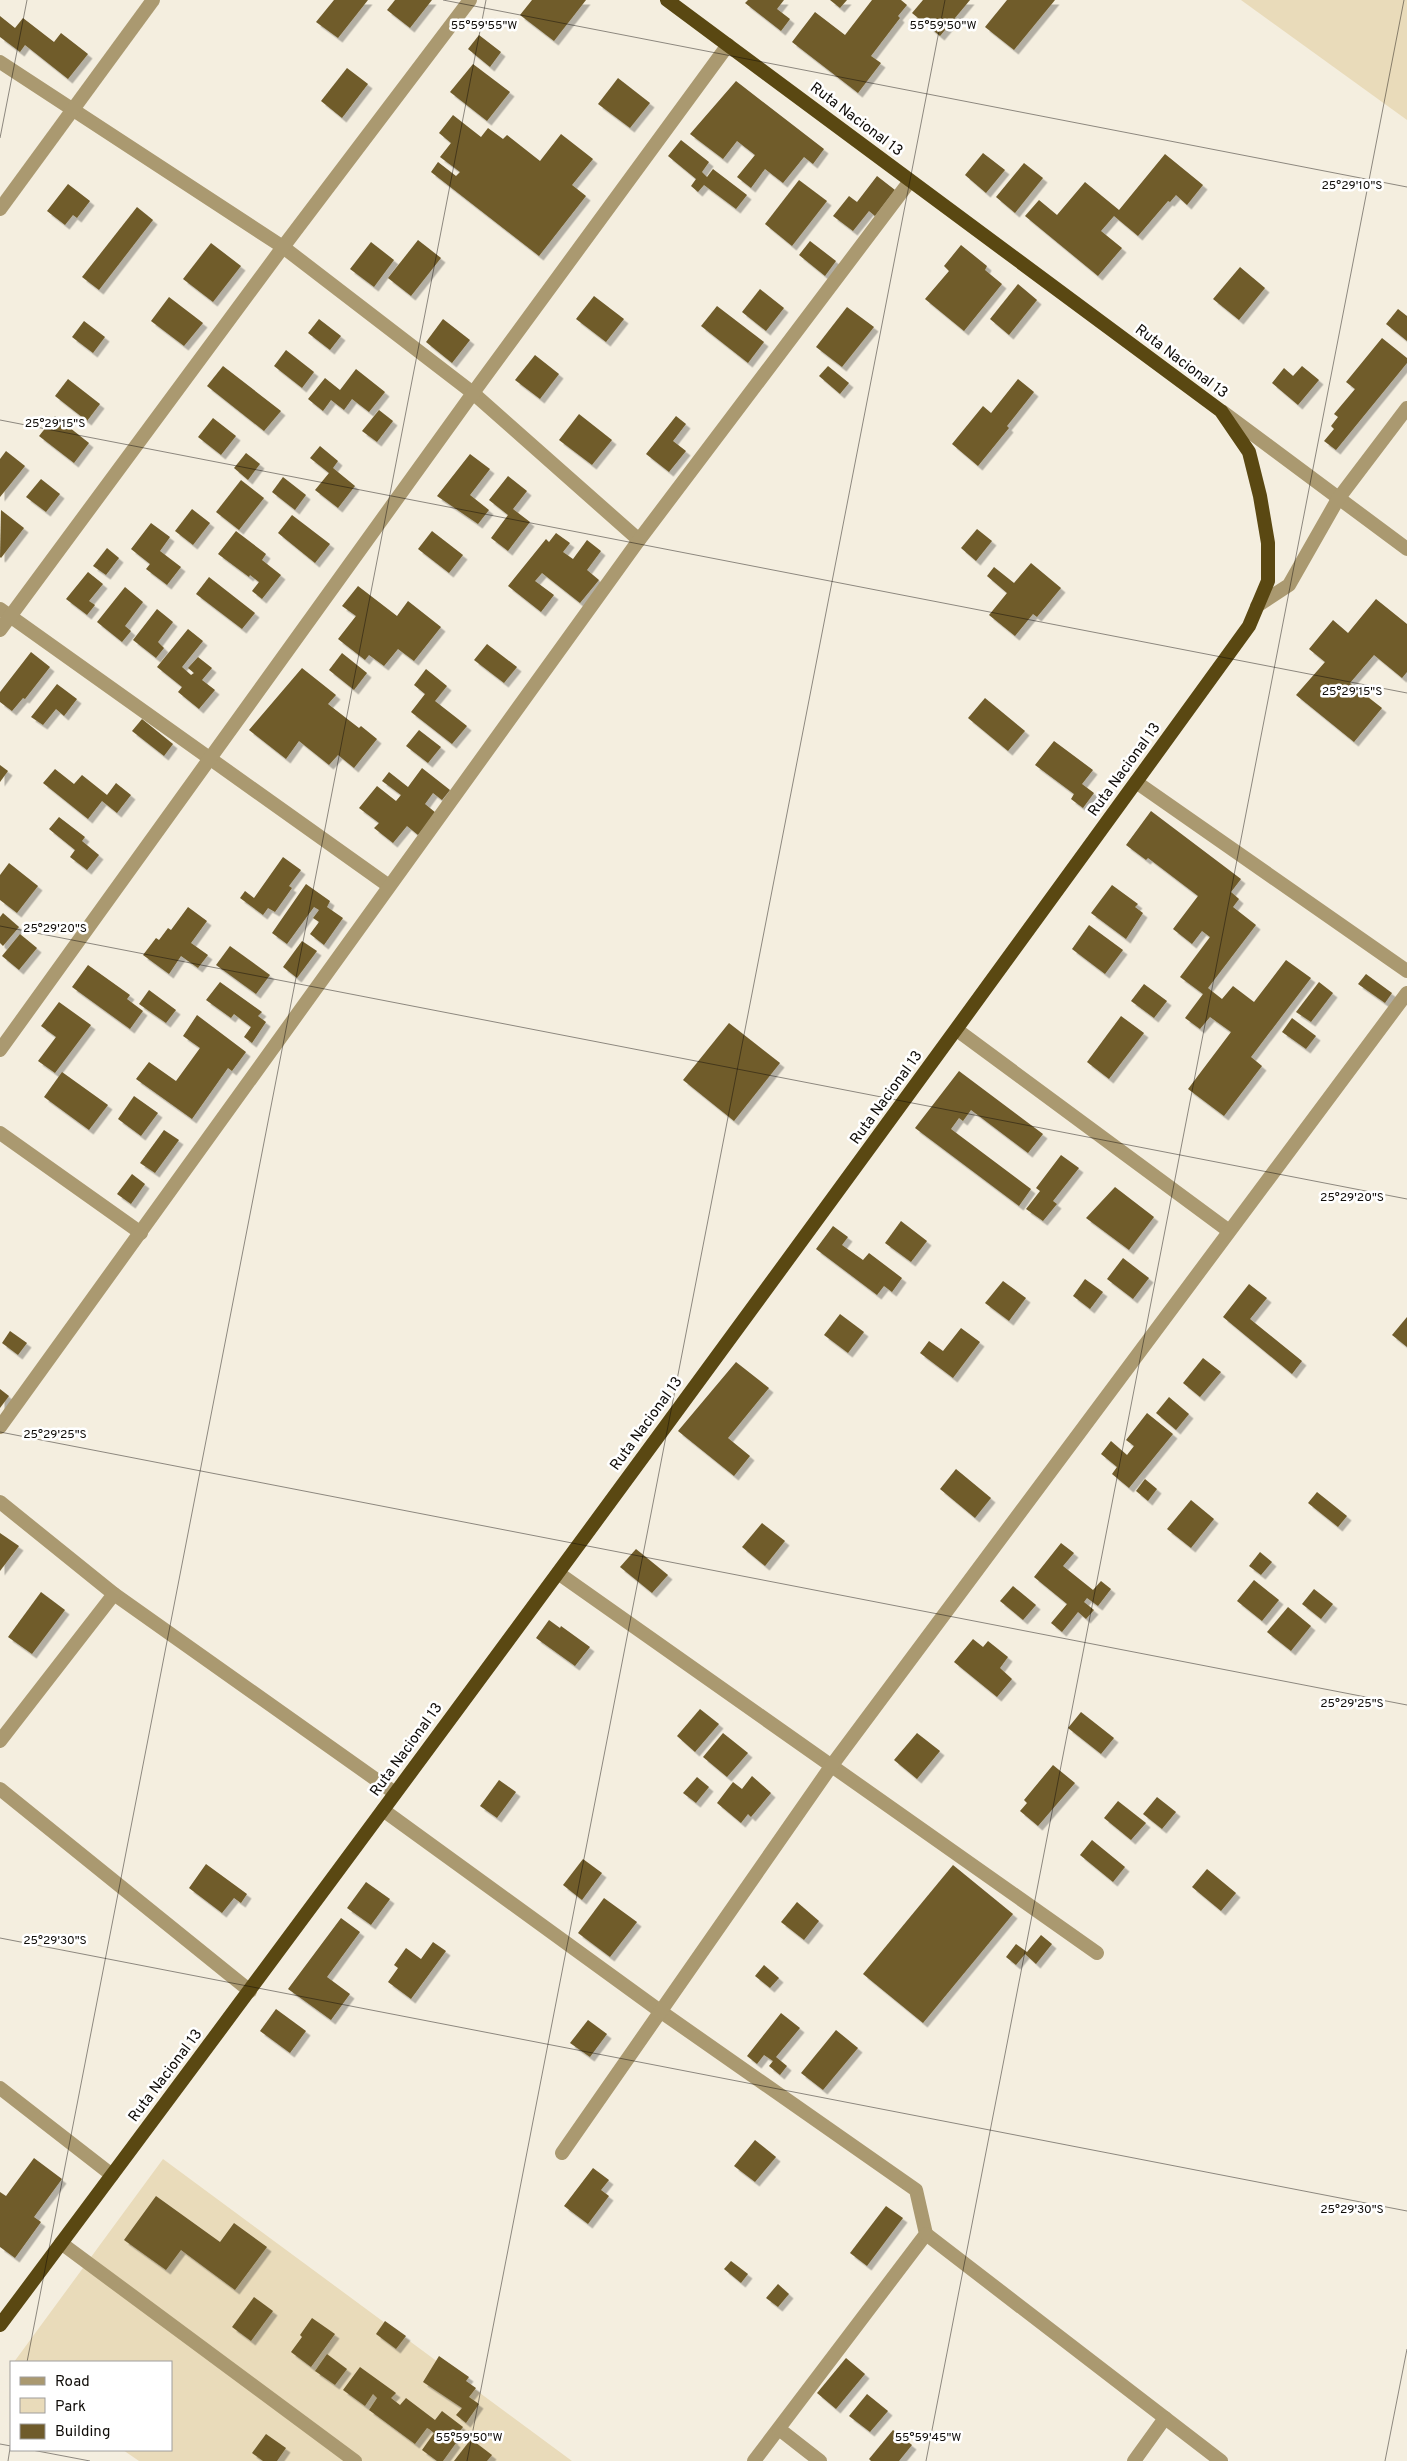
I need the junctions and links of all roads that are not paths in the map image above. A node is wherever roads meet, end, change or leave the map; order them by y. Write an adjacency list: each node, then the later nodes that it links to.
1 (153, 0): 6 (street)
2 (470, 0): 9 (street)
3 (667, 0): 4 (highway, Ruta Nacional 13)
4 (728, 45): 7 (highway, Ruta Nacional 13); 10 (street)
5 (0, 62): 6 (street)
6 (72, 110): 8 (street); 9 (street)
7 (910, 181): 12 (highway, Ruta Nacional 13); 14 (street)
8 (0, 209)
9 (283, 247): 10 (street); 17 (street)
10 (472, 393): 14 (street); 19 (street)
11 (1407, 408): 13 (street)
12 (1221, 411): 13 (street); 16 (highway, Ruta Nacional 13)
13 (1338, 499): 15 (street); 16 (street)
14 (639, 540): 21 (street)
15 (1407, 549)
16 (1257, 606): 20 (highway, Ruta Nacional 13)
17 (5, 613): 18 (street); 19 (street)
18 (0, 630)
19 (212, 758): 21 (street); 25 (street)
20 (1136, 782): 22 (street); 24 (highway, Ruta Nacional 13)
21 (390, 886): 28 (street)
22 (1407, 971)
23 (1407, 993): 27 (street)
24 (957, 1030): 27 (street); 31 (highway, Ruta Nacional 13)
25 (0, 1050)
26 (0, 1133): 28 (street)
27 (1229, 1231): 34 (street)
28 (142, 1233): 29 (street)
29 (0, 1427)
30 (0, 1502): 32 (street)
31 (558, 1572): 34 (street); 36 (highway, Ruta Nacional 13)
32 (114, 1594): 33 (street); 36 (street)
33 (0, 1741)
34 (832, 1765): 38 (street); 40 (street)
35 (0, 1789): 39 (street)
36 (395, 1793): 37 (highway, Ruta Nacional 13)
37 (383, 1810): 39 (highway, Ruta Nacional 13); 40 (street)
38 (1097, 1953)
39 (250, 1991): 43 (highway, Ruta Nacional 13)
40 (660, 2011): 42 (street); 44 (street)
41 (0, 2088): 43 (street)
42 (562, 2153)
43 (112, 2175): 45 (highway, Ruta Nacional 13)
44 (926, 2234): 47 (street); 48 (street)
45 (61, 2243): 46 (highway, Ruta Nacional 13); 49 (street)
46 (0, 2325)
47 (1165, 2418): 52 (street); 53 (street)
48 (779, 2429): 50 (street); 51 (street)
49 (355, 2461)
50 (754, 2461)
51 (820, 2461)
52 (1134, 2461)
53 (1221, 2461)

